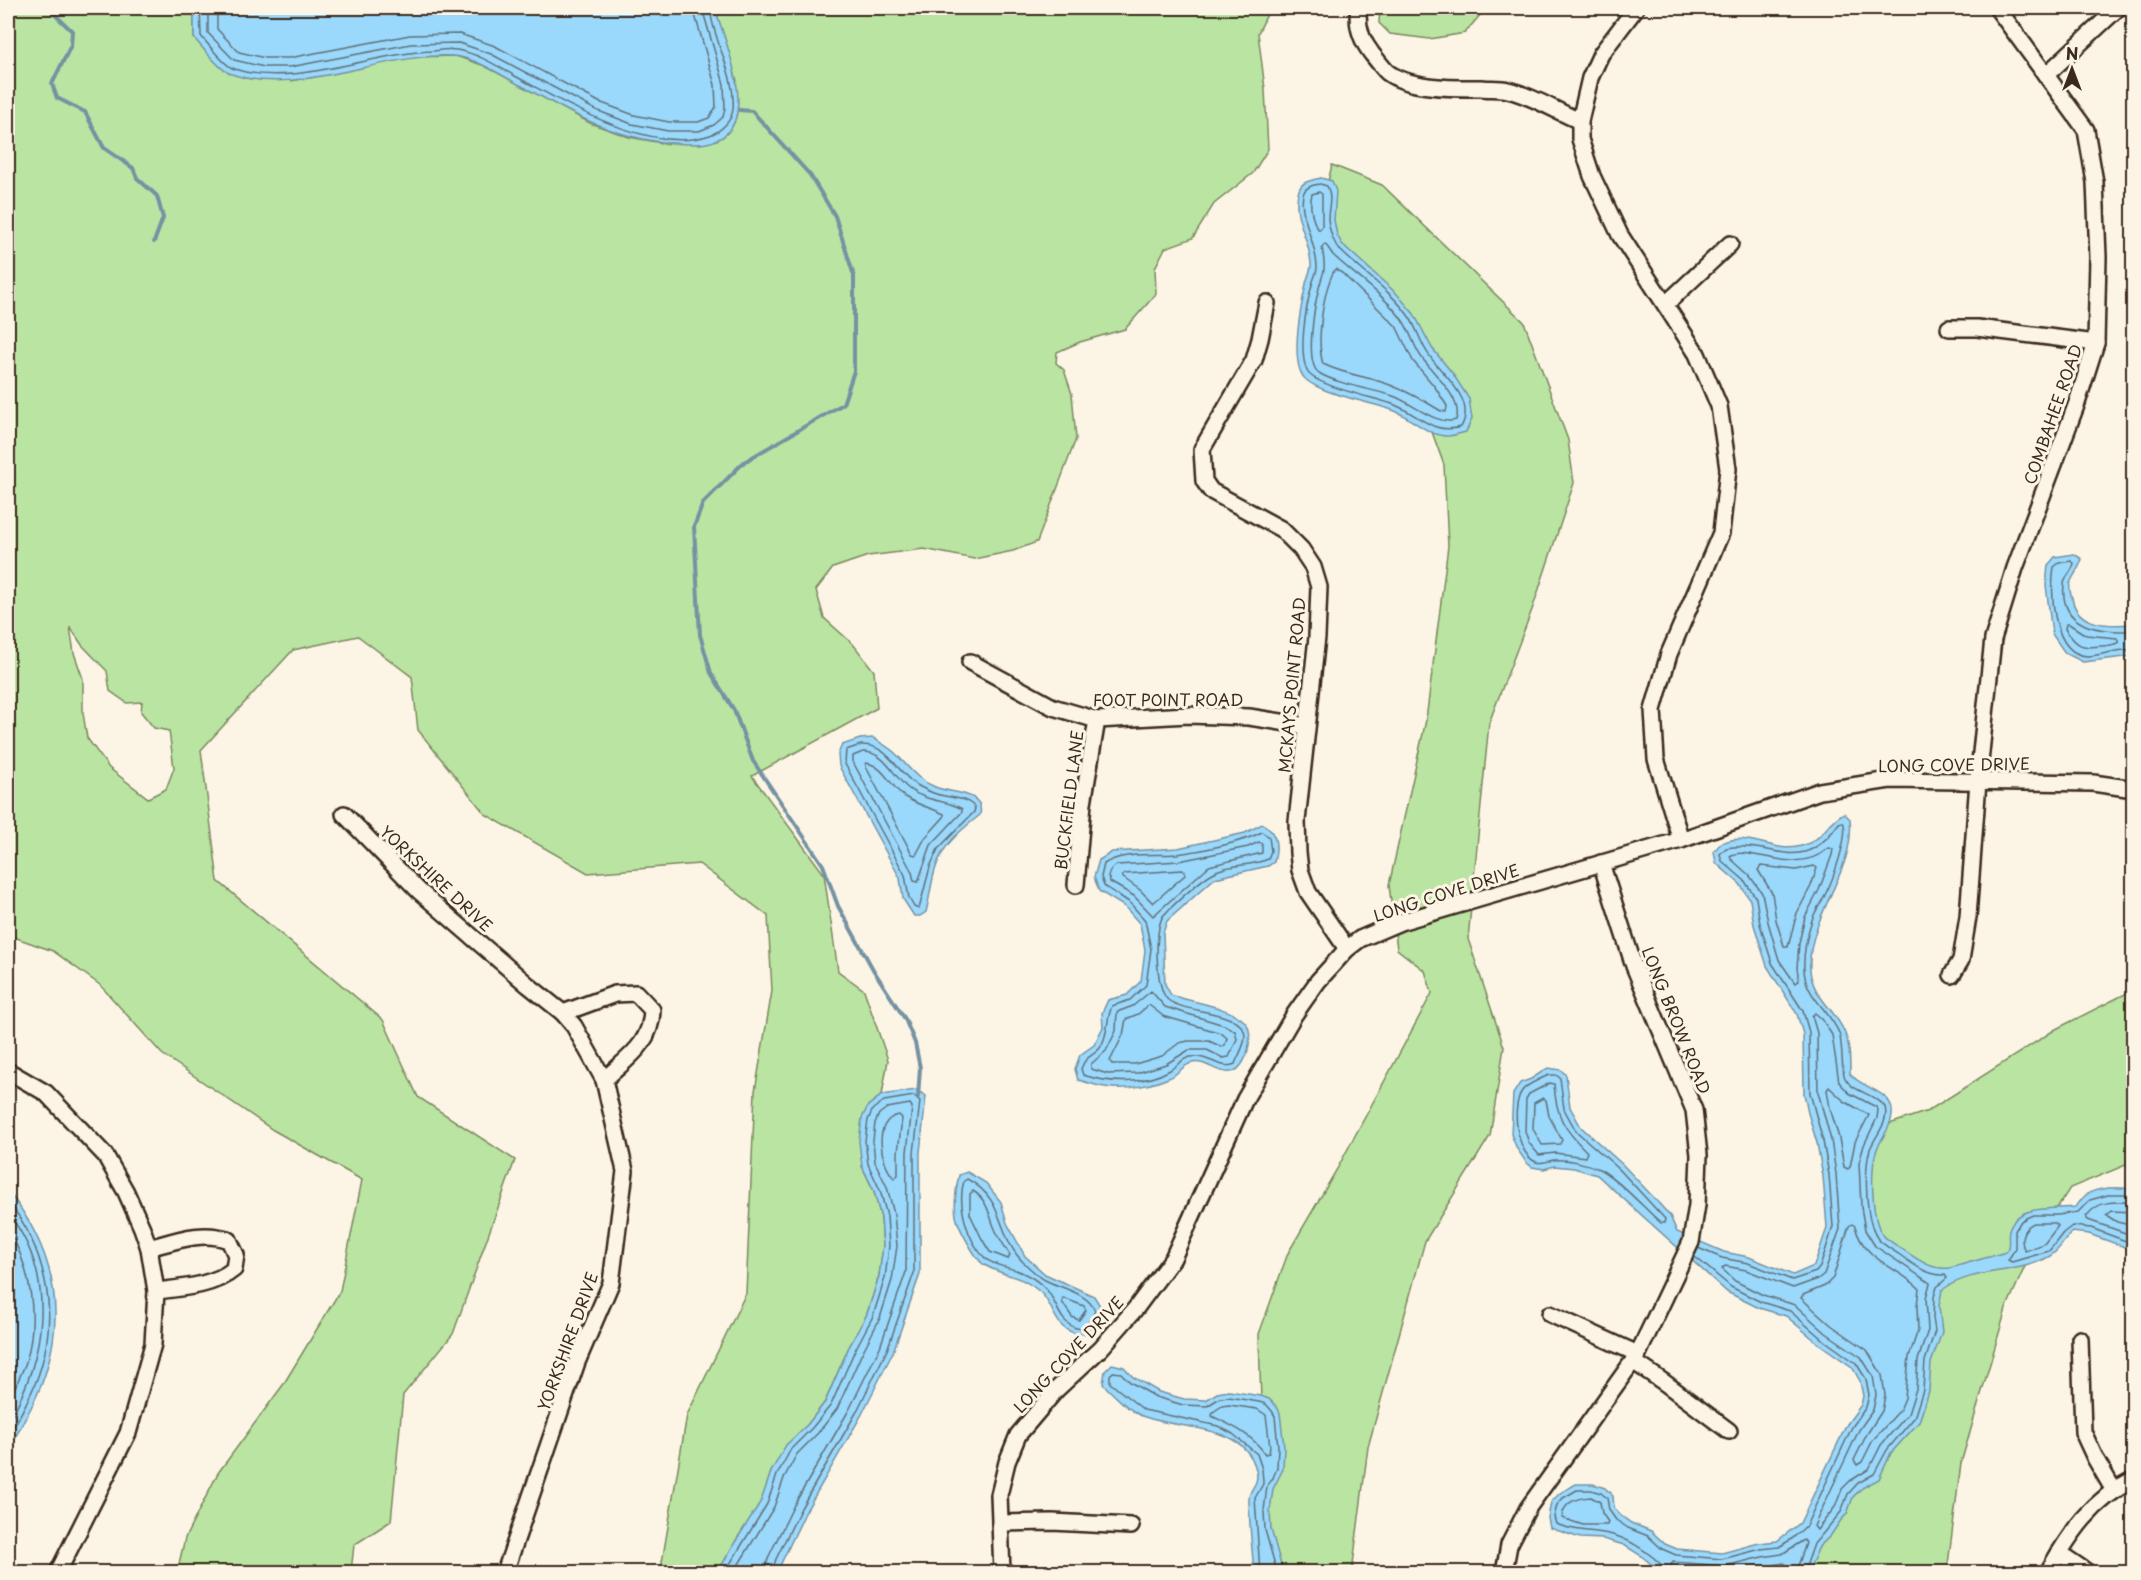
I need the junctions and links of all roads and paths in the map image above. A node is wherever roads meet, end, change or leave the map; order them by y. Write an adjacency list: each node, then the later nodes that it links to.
1 (1359, 8): 6 (street)
2 (1636, 8): 6 (street)
3 (1997, 8): 5 (street, COMBAHEE ROAD)
4 (2118, 8): 5 (street)
5 (2046, 75): 11 (street, COMBAHEE ROAD)
6 (1580, 121): 9 (street)
7 (1730, 244): 9 (street)
8 (1267, 303): 14 (street, MCKAYS POINT ROAD)
9 (1666, 304): 18 (street)
10 (1949, 328): 11 (street)
11 (2096, 343): 15 (street, COMBAHEE ROAD)
12 (970, 662): 13 (street, FOOT POINT ROAD)
13 (1096, 720): 14 (street, FOOT POINT ROAD); 20 (street, BUCKFIELD LANE)
14 (1306, 726): 21 (street, MCKAYS POINT ROAD)
15 (1978, 780): 16 (street, LONG COVE DRIVE); 18 (street, LONG COVE DRIVE); 22 (street, COMBAHEE ROAD)
16 (2133, 789)
17 (344, 814): 23 (street, YORKSHIRE DRIVE)
18 (1681, 840): 19 (street, LONG COVE DRIVE)
19 (1601, 863): 21 (street, LONG COVE DRIVE); 30 (street, LONG BROW ROAD)
20 (1076, 885)
21 (1347, 949): 34 (street, LONG COVE DRIVE)
22 (1952, 975)
23 (563, 1012): 25 (street, YORKSHIRE DRIVE); 25 (street)
24 (8, 1071): 26 (street)
25 (604, 1080): 38 (street, YORKSHIRE DRIVE)
26 (149, 1248): 27 (street); 27 (street)
27 (156, 1291): 37 (street)
28 (1550, 1314): 30 (street)
29 (2080, 1339): 33 (street)
30 (1636, 1358): 31 (street); 40 (street, LONG BROW ROAD)
31 (1729, 1431)
32 (2133, 1479): 33 (street)
33 (2113, 1489): 36 (street)
34 (1000, 1523): 35 (street); 39 (street, LONG COVE DRIVE)
35 (1131, 1526)
36 (2059, 1553): 41 (street); 42 (street)
37 (58, 1572)
38 (505, 1572)
39 (1002, 1572)
40 (1504, 1572)
41 (2048, 1572)
42 (2087, 1572)

